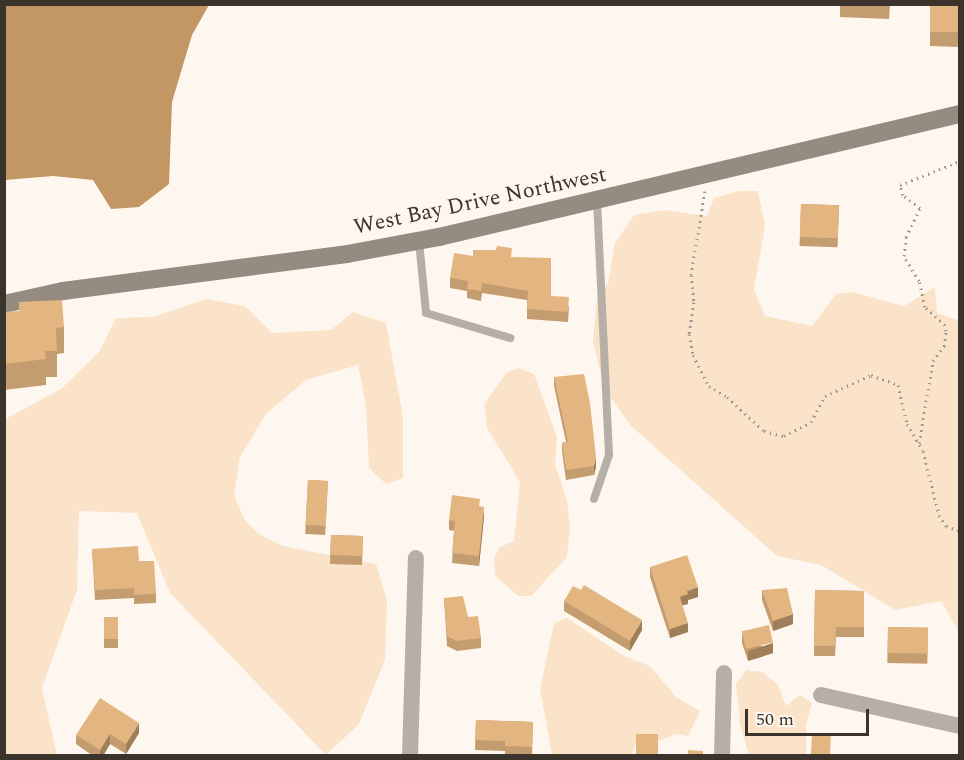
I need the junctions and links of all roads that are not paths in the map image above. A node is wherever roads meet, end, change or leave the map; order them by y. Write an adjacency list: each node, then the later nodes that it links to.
1 (960, 114): 2 (street, West Bay Drive Northwest)
2 (597, 202): 3 (street, West Bay Drive Northwest); 6 (lane)
3 (418, 241): 4 (street, West Bay Drive Northwest); 5 (lane)
4 (4, 304)
5 (510, 338)
6 (594, 499)
7 (416, 558): 11 (street)
8 (724, 673): 12 (street)
9 (821, 695): 10 (street)
10 (960, 726)
11 (410, 756)
12 (722, 756)

